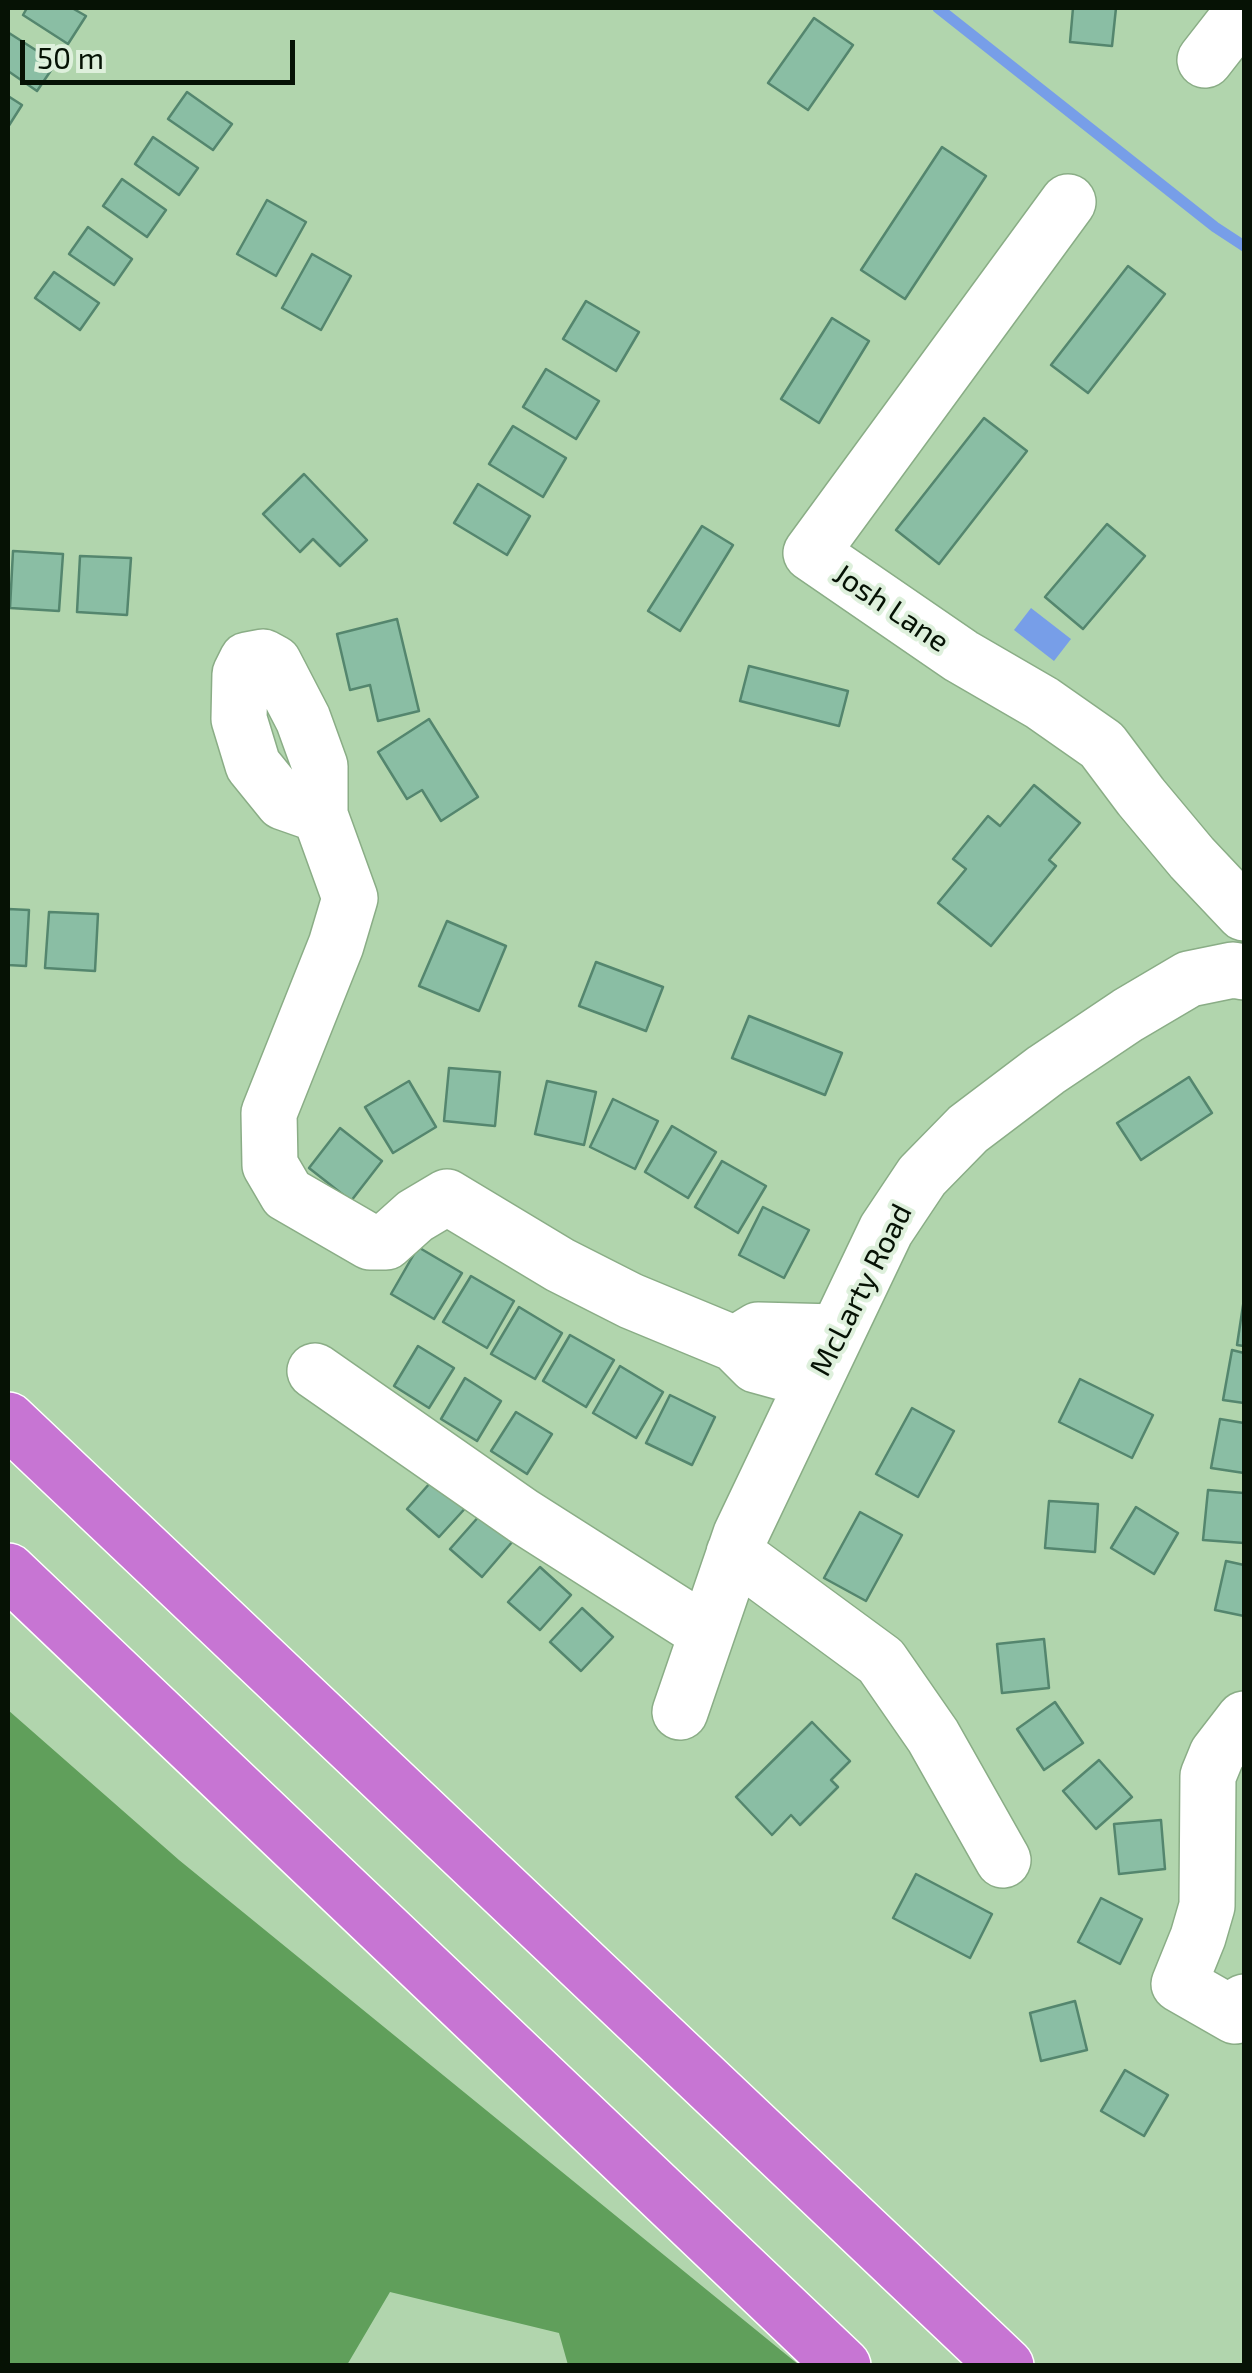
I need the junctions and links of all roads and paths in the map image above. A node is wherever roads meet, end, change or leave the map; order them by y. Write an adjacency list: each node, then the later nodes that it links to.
1 (1244, 10): 2 (street)
2 (1205, 60)
3 (1068, 202): 5 (street, Josh Lane)
4 (320, 815): 8 (street)
5 (1244, 913)
6 (1244, 972): 7 (street, McLarty Road)
7 (837, 1332): 8 (street); 10 (street, McLarty Road)
8 (735, 1344): 10 (street)
9 (316, 1371): 14 (street)
10 (814, 1381): 12 (street, McLarty Road)
11 (8, 1420): 20 (highway)
12 (734, 1553): 14 (street, McLarty Road); 17 (street)
13 (8, 1571): 19 (highway)
14 (707, 1633): 15 (street, McLarty Road)
15 (680, 1712)
16 (1244, 1719): 18 (street)
17 (1003, 1860)
18 (1244, 2002)
19 (843, 2366)
20 (1006, 2366)

